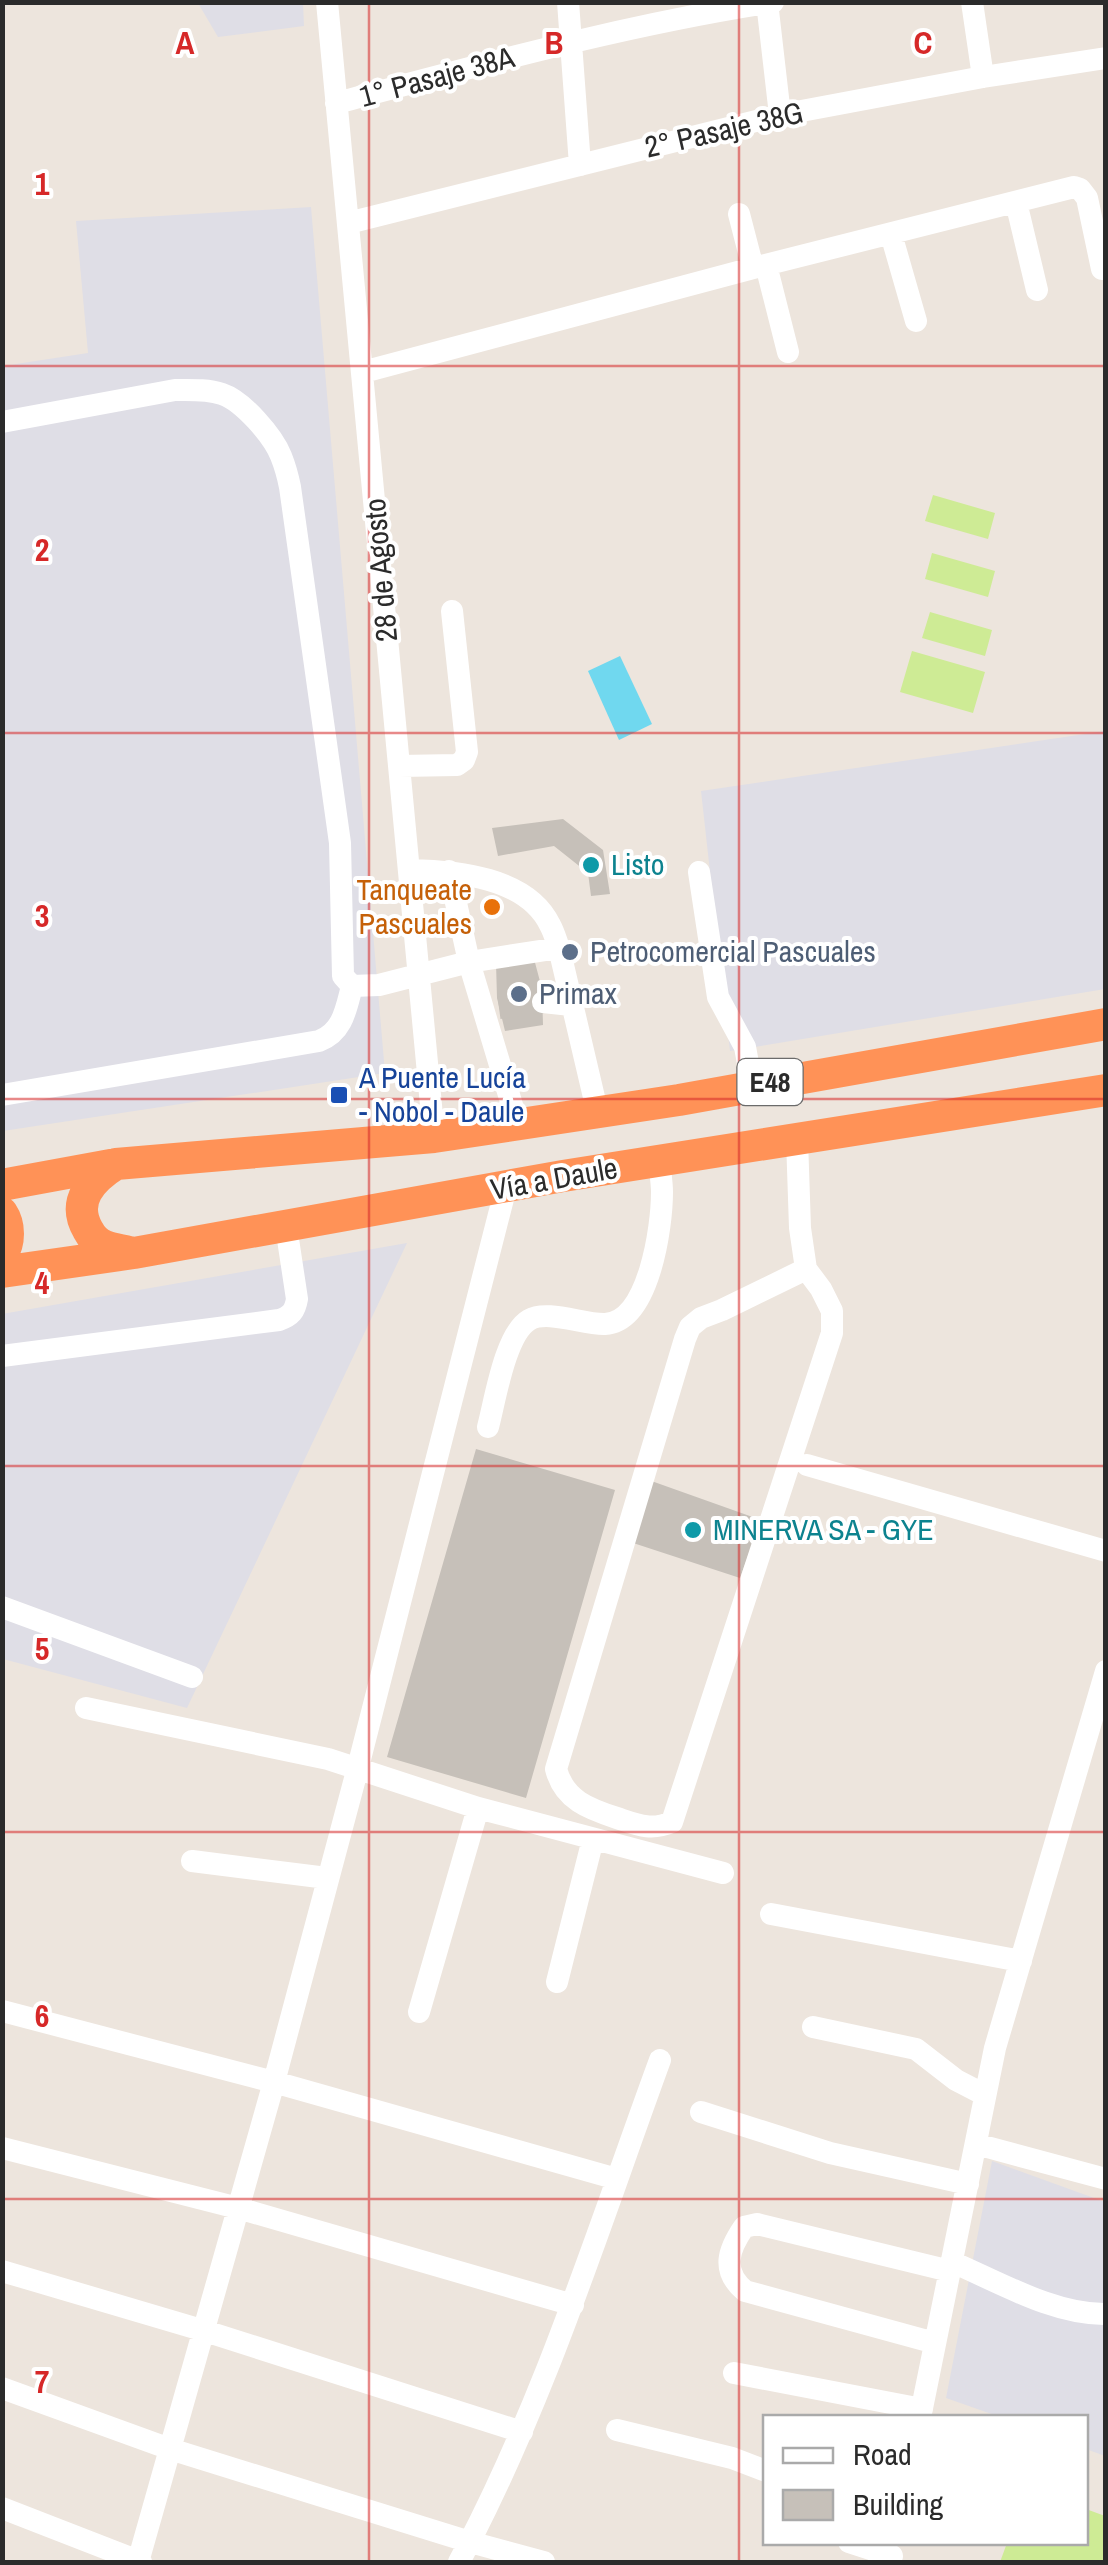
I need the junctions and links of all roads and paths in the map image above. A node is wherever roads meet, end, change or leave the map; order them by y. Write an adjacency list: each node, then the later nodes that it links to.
1 (328, 2): 9 (street, 28 de Agosto)
2 (568, 2): 6 (street)
3 (972, 2): 8 (street)
4 (769, 3): 5 (street, 1° Pasaje 38A); 10 (street)
5 (680, 10): 6 (street, 1° Pasaje 38A)
6 (571, 42): 9 (street, 1° Pasaje 38A); 11 (street)
7 (1106, 58): 8 (street, 2° Pasaje 38G)
8 (984, 77): 10 (street, 2° Pasaje 38G)
9 (336, 104): 14 (street, 28 de Agosto)
10 (780, 115): 11 (street, 2° Pasaje 38G)
11 (580, 165): 14 (street, 2° Pasaje 38G)
12 (1016, 202): 15 (street); 17 (street); 18 (street)
13 (739, 214): 16 (street)
14 (348, 224): 21 (street, 28 de Agosto)
15 (892, 234): 16 (street); 19 (street)
16 (759, 267): 20 (street); 21 (street)
17 (1102, 269)
18 (1037, 290)
19 (916, 321)
20 (788, 352)
21 (364, 372): 24 (street, 28 de Agosto)
22 (2, 422): 31 (street)
23 (452, 611): 24 (street)
24 (399, 766): 25 (street, 28 de Agosto)
25 (410, 870): 26 (street); 30 (street, 28 de Agosto)
26 (449, 870): 28 (street); 29 (street)
27 (699, 872): 35 (street)
28 (559, 948): 29 (street); 33 (street)
29 (469, 962): 30 (street); 39 (street)
30 (418, 974): 31 (street); 40 (street, 28 de Agosto)
31 (352, 986): 37 (street)
32 (542, 1002): 33 (street)
33 (571, 1005): 38 (street)
34 (1106, 1024): 35 (highway, Vía a Daule / E48)
35 (752, 1086): 38 (highway, Vía a Daule / E48)
36 (1106, 1090): 41 (highway, Vía a Daule / E48)
37 (2, 1095)
38 (597, 1110): 39 (highway, Vía a Daule / E48)
39 (518, 1125): 40 (highway, Vía a Daule / E48)
40 (434, 1138): 43 (highway, Vía a Daule / E48)
41 (796, 1139): 42 (highway, Vía a Daule / E48); 50 (street)
42 (659, 1161): 45 (highway, Vía a Daule / E48); 53 (street)
43 (116, 1164): 44 (highway, Vía a Daule / E48); 48 (highway)
44 (2, 1185)
45 (506, 1187): 47 (highway, Vía a Daule / E48); 60 (street)
46 (2, 1212): 49 (highway)
47 (286, 1226): 48 (highway, Vía a Daule / E48); 52 (street)
48 (134, 1253): 51 (highway, Vía a Daule / E48)
49 (2, 1256)
50 (806, 1268): 50 (street)
51 (2, 1272)
52 (2, 1356)
53 (488, 1427)
54 (807, 1465): 55 (street)
55 (1106, 1552)
56 (2, 1607): 58 (street)
57 (1106, 1671): 67 (street)
58 (192, 1677)
59 (86, 1708): 60 (street)
60 (357, 1770): 61 (street); 65 (street)
61 (478, 1808): 62 (street); 70 (street)
62 (593, 1839): 64 (street); 68 (street)
63 (192, 1861): 65 (street)
64 (723, 1873)
65 (327, 1878): 73 (street)
66 (771, 1914): 67 (street)
67 (1020, 1961): 74 (street)
68 (557, 1982)
69 (2, 2011): 73 (street)
70 (419, 2012)
71 (813, 2027): 74 (street)
72 (660, 2060): 78 (street)
73 (274, 2082): 78 (street); 81 (street)
74 (984, 2095): 76 (street)
75 (700, 2112): 80 (street)
76 (976, 2144): 79 (street); 80 (street)
77 (2, 2148): 81 (street)
78 (617, 2179): 84 (street)
79 (1106, 2179)
80 (968, 2184): 82 (street)
81 (238, 2208): 84 (street); 86 (street)
82 (951, 2267): 85 (street); 87 (street); 87 (street)
83 (2, 2271): 86 (street)
84 (573, 2305): 92 (street)
85 (1106, 2314)
86 (205, 2331): 92 (street); 93 (street)
87 (936, 2343): 90 (street)
88 (734, 2373): 90 (street)
89 (2, 2388): 93 (street)
90 (921, 2414)
91 (617, 2430): 94 (street)
92 (522, 2432): 97 (street)
93 (170, 2450): 97 (street); 99 (street)
94 (763, 2471)
95 (2, 2508): 99 (street)
96 (860, 2545): 98 (street)
97 (465, 2552): 100 (street)
98 (893, 2554)
99 (139, 2562)
100 (544, 2562)

